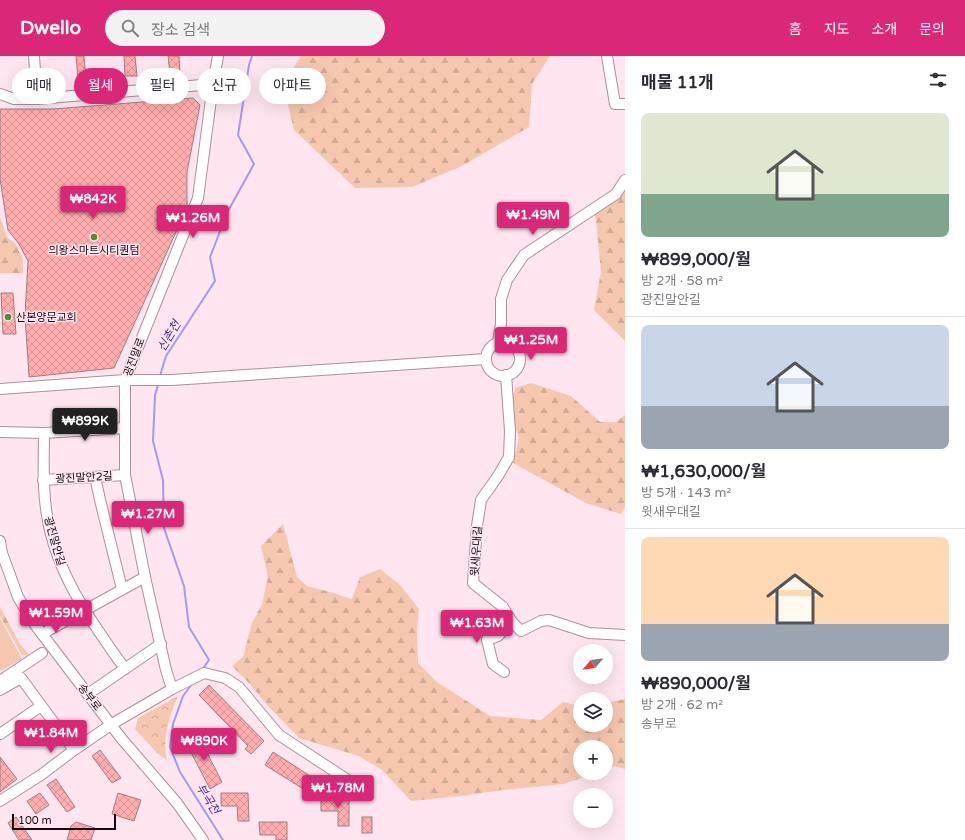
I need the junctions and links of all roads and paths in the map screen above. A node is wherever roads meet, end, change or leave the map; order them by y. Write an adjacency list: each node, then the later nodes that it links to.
1 (34, 56): 4 (street)
2 (218, 56): 5 (street, 광진말로)
3 (607, 56): 11 (street)
4 (35, 68)
5 (216, 68)
6 (197, 85): 9 (street)
7 (0, 94): 8 (street)
8 (12, 97)
9 (66, 97)
10 (210, 104): 16 (street, 광진말로)
11 (625, 104)
12 (625, 180): 13 (street)
13 (503, 342): 14 (street); 15 (street)
14 (486, 359): 15 (street); 16 (street)
15 (506, 375): 28 (street, 윗새우대길)
16 (125, 380): 17 (street); 18 (street, 광진말로)
17 (0, 389)
18 (125, 428): 20 (street); 21 (street, 광진말로)
19 (0, 432): 20 (street)
20 (44, 433): 23 (street, 광진말안길)
21 (125, 475): 22 (street, 광진말안2길); 25 (street, 광진말로)
22 (95, 477): 23 (street, 광진말안2길); 26 (street)
23 (43, 480): 27 (street, 광진말안길)
24 (0, 541): 29 (street, 송부로)
25 (145, 576): 26 (street); 31 (street, 광진말로)
26 (122, 589): 27 (street)
27 (84, 610): 29 (street); 33 (street, 광진말안길)
28 (512, 622): 30 (street); 34 (street)
29 (42, 634): 38 (street, 송부로)
30 (625, 635)
31 (160, 644): 33 (street); 36 (street, 광진말로)
32 (42, 653): 35 (street)
33 (125, 669): 38 (street)
34 (504, 672)
35 (0, 681)
36 (176, 688): 40 (street); 43 (street)
37 (0, 690): 39 (street)
38 (88, 694): 40 (street, 송부로)
39 (41, 706): 41 (street); 42 (street)
40 (112, 724): 42 (street); 45 (street, 송부로)
41 (0, 734)
42 (74, 750): 44 (street)
43 (357, 786)
44 (1, 801)
45 (204, 840)

